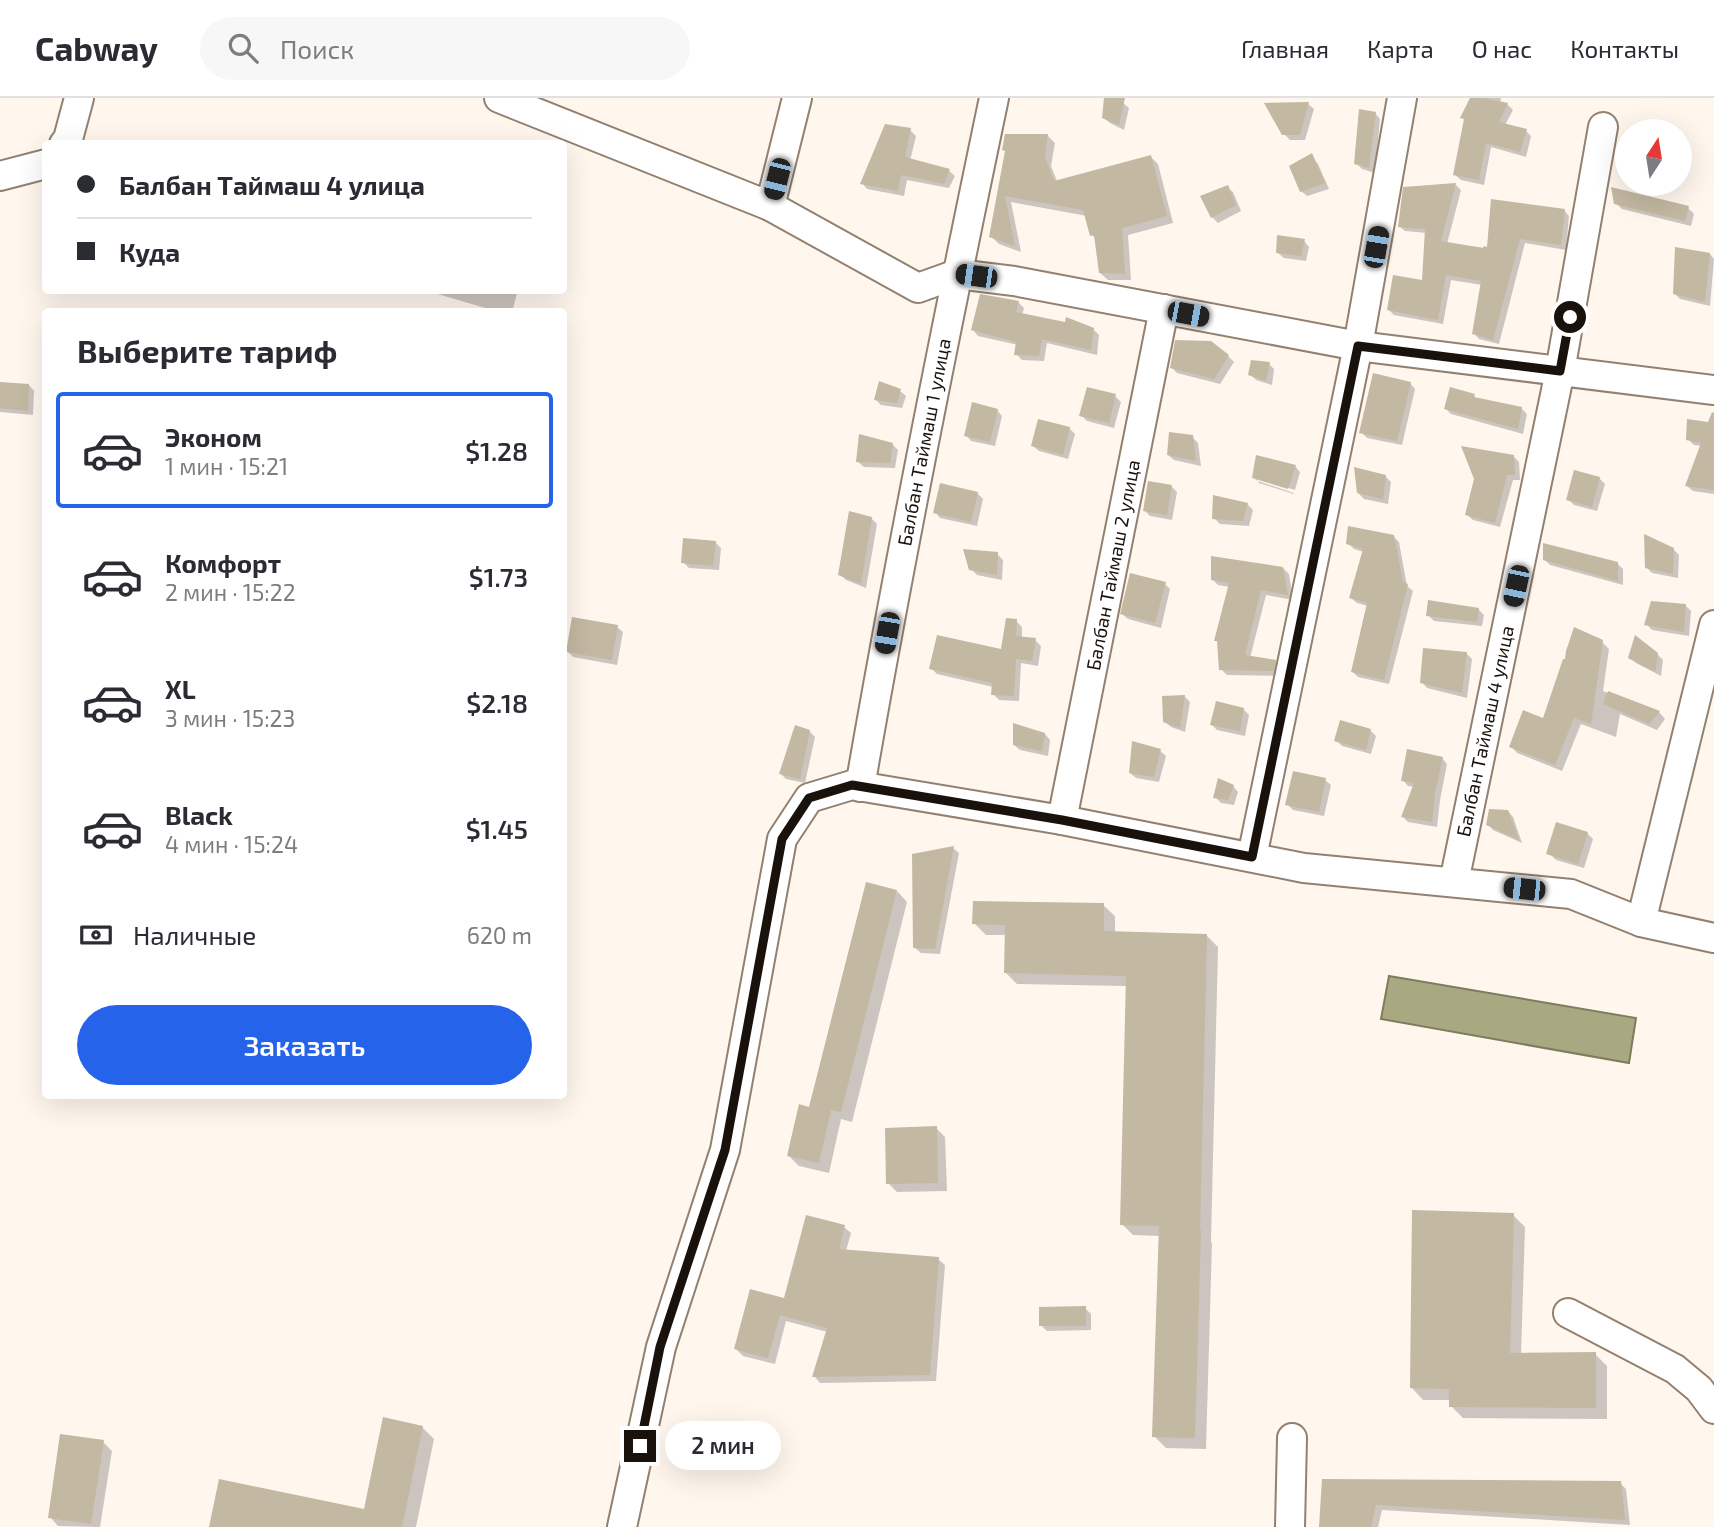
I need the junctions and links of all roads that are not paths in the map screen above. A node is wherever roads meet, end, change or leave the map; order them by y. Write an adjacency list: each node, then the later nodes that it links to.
1 (79, 98): 7 (street)
2 (499, 98): 10 (street)
3 (797, 98): 10 (street)
4 (994, 98): 11 (street, Балбан Таймаш 1 улица)
5 (1402, 98): 13 (street)
6 (1603, 127): 14 (street, Балбан Таймаш 4 улица)
7 (67, 140)
8 (42, 165): 9 (street)
9 (0, 177)
10 (770, 206): 11 (street)
11 (957, 274): 12 (street); 17 (street, Балбан Таймаш 1 улица)
12 (1164, 309): 13 (street); 18 (street, Балбан Таймаш 2 улица)
13 (1358, 346): 14 (street); 19 (street)
14 (1560, 371): 15 (street); 20 (street, Балбан Таймаш 4 улица)
15 (1714, 390)
16 (1714, 625): 21 (street)
17 (860, 786): 18 (street); 26 (street)
18 (1062, 820): 19 (street)
19 (1252, 857): 20 (street)
20 (1454, 882): 21 (street)
21 (1641, 922): 22 (street)
22 (1714, 938)
23 (1568, 1313): 24 (street)
24 (1714, 1409)
25 (1292, 1438): 27 (street)
26 (622, 1527)
27 (1290, 1527)

